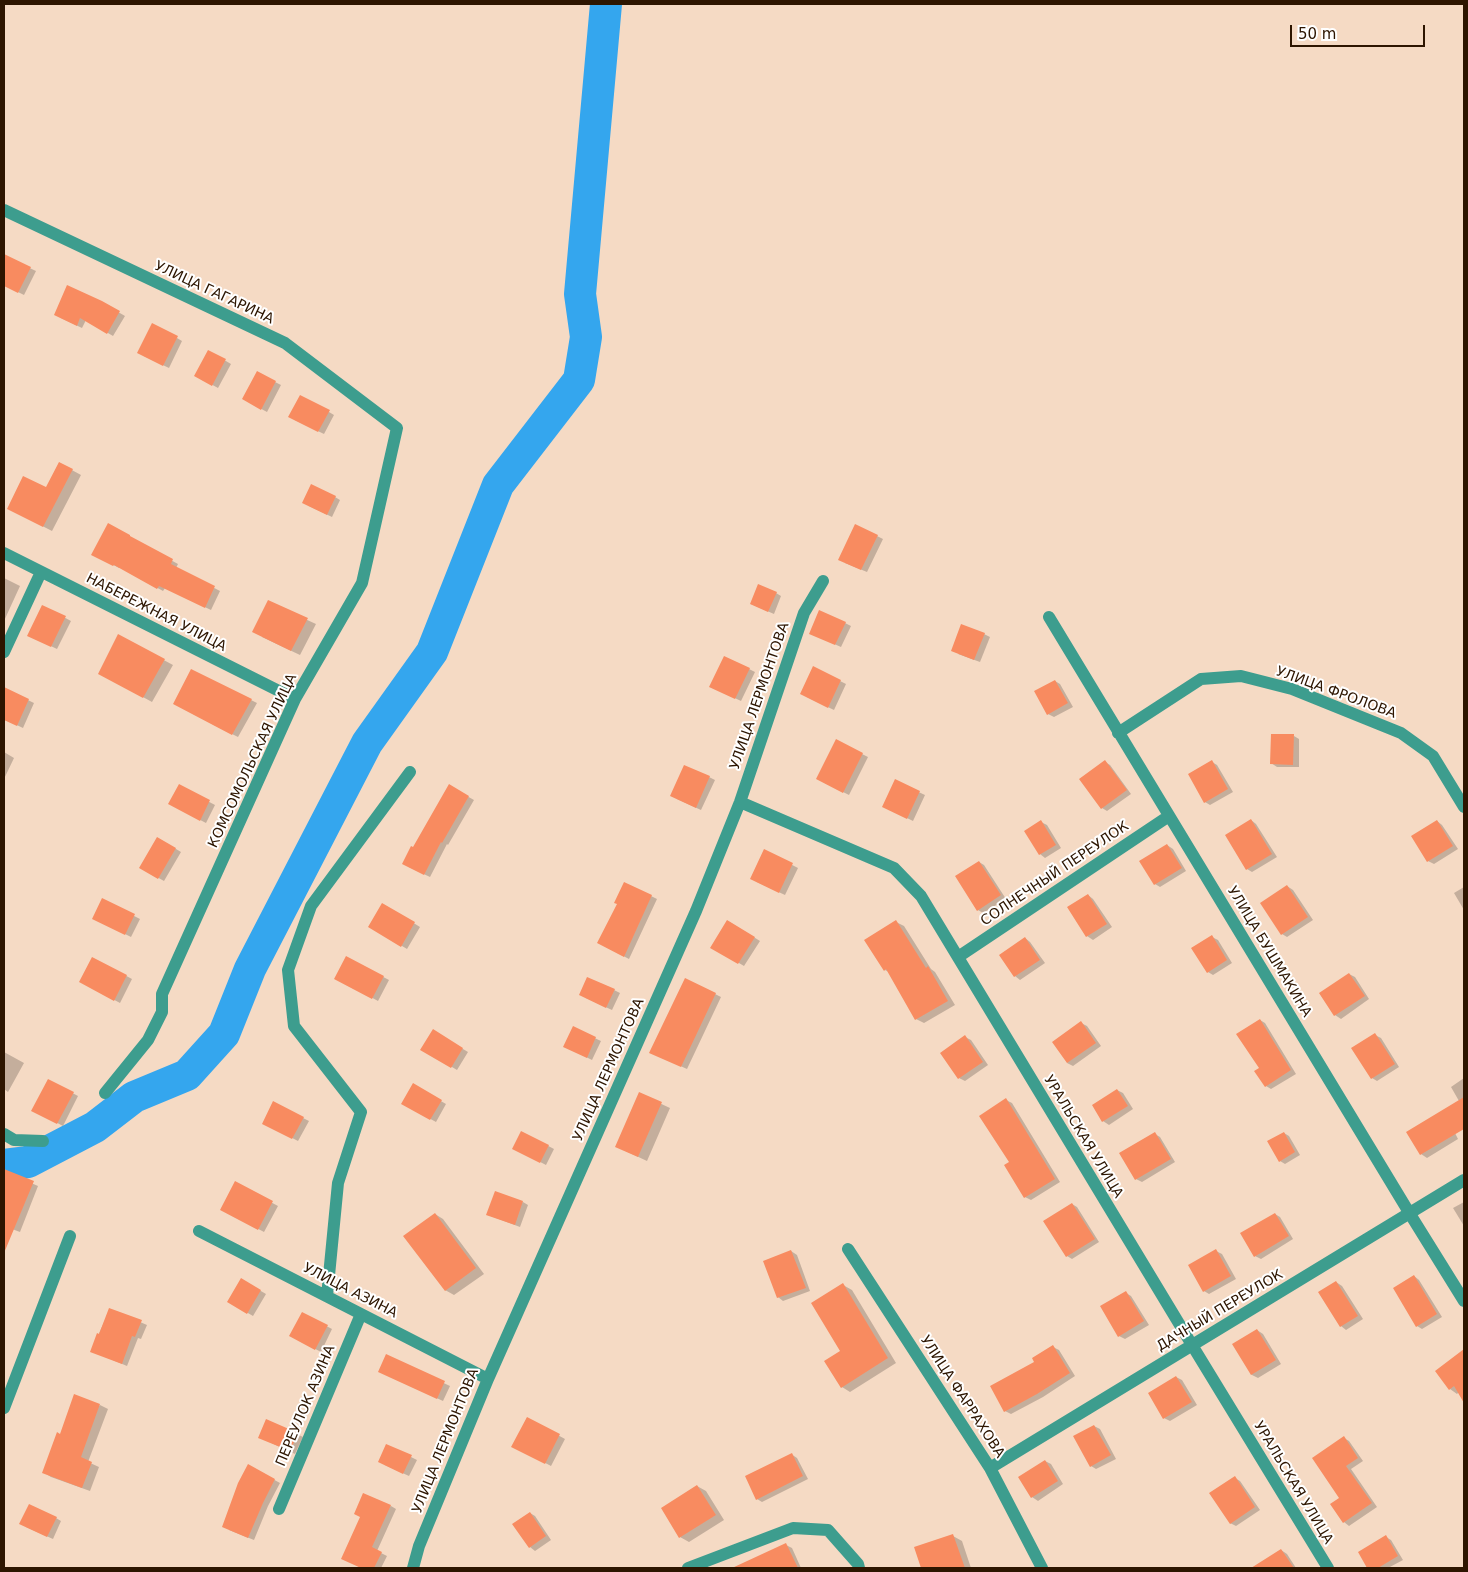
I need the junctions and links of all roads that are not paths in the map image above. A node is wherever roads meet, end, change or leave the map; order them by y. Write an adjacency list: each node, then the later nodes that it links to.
1 (4, 210): 2 (street, УЛИЦА ГАГАРИНА)
2 (397, 428): 8 (street, КОМСОМОЛЬСКАЯ УЛИЦА)
3 (4, 553): 4 (street, НАБЕРЕЖНАЯ УЛИЦА)
4 (41, 572): 7 (street); 8 (street, НАБЕРЕЖНАЯ УЛИЦА)
5 (823, 581): 11 (street, УЛИЦА ЛЕРМОНТОВА)
6 (1048, 618): 9 (street, УЛИЦА БУШМАКИНА)
7 (4, 652)
8 (295, 699): 15 (street, КОМСОМОЛЬСКАЯ УЛИЦА)
9 (1118, 733): 12 (street, УЛИЦА ФРОЛОВА); 13 (street, УЛИЦА БУШМАКИНА)
10 (410, 772): 23 (street)
11 (740, 802): 14 (street, УРАЛЬСКАЯ УЛИЦА); 27 (street, УЛИЦА ЛЕРМОНТОВА)
12 (1464, 807)
13 (1169, 816): 14 (street, СОЛНЕЧНЫЙ ПЕРЕУЛОК); 19 (street, УЛИЦА БУШМАКИНА)
14 (958, 957): 26 (street, УРАЛЬСКАЯ УЛИЦА)
15 (105, 1093)
16 (4, 1134): 17 (street)
17 (43, 1141)
18 (1464, 1180): 19 (street, ДАЧНЫЙ ПЕРЕУЛОК)
19 (1410, 1214): 24 (street, УЛИЦА БУШМАКИНА); 26 (street, ДАЧНЫЙ ПЕРЕУЛОК)
20 (199, 1230): 23 (street, УЛИЦА АЗИНА)
21 (70, 1236): 28 (street)
22 (848, 1249): 29 (street, УЛИЦА ФАРРАХОВА)
23 (327, 1296): 25 (street, УЛИЦА АЗИНА)
24 (1464, 1301)
25 (361, 1314): 27 (street, УЛИЦА АЗИНА); 30 (street, ПЕРЕУЛОК АЗИНА)
26 (1192, 1346): 29 (street, ДАЧНЫЙ ПЕРЕУЛОК); 35 (street, УРАЛЬСКАЯ УЛИЦА)
27 (488, 1379): 31 (street, УЛИЦА ЛЕРМОНТОВА)
28 (4, 1408)
29 (990, 1468): 34 (street, УЛИЦА ФАРРАХОВА)
30 (279, 1509)
31 (413, 1568)
32 (688, 1568): 33 (street)
33 (859, 1568)
34 (1042, 1568)
35 (1328, 1568)

